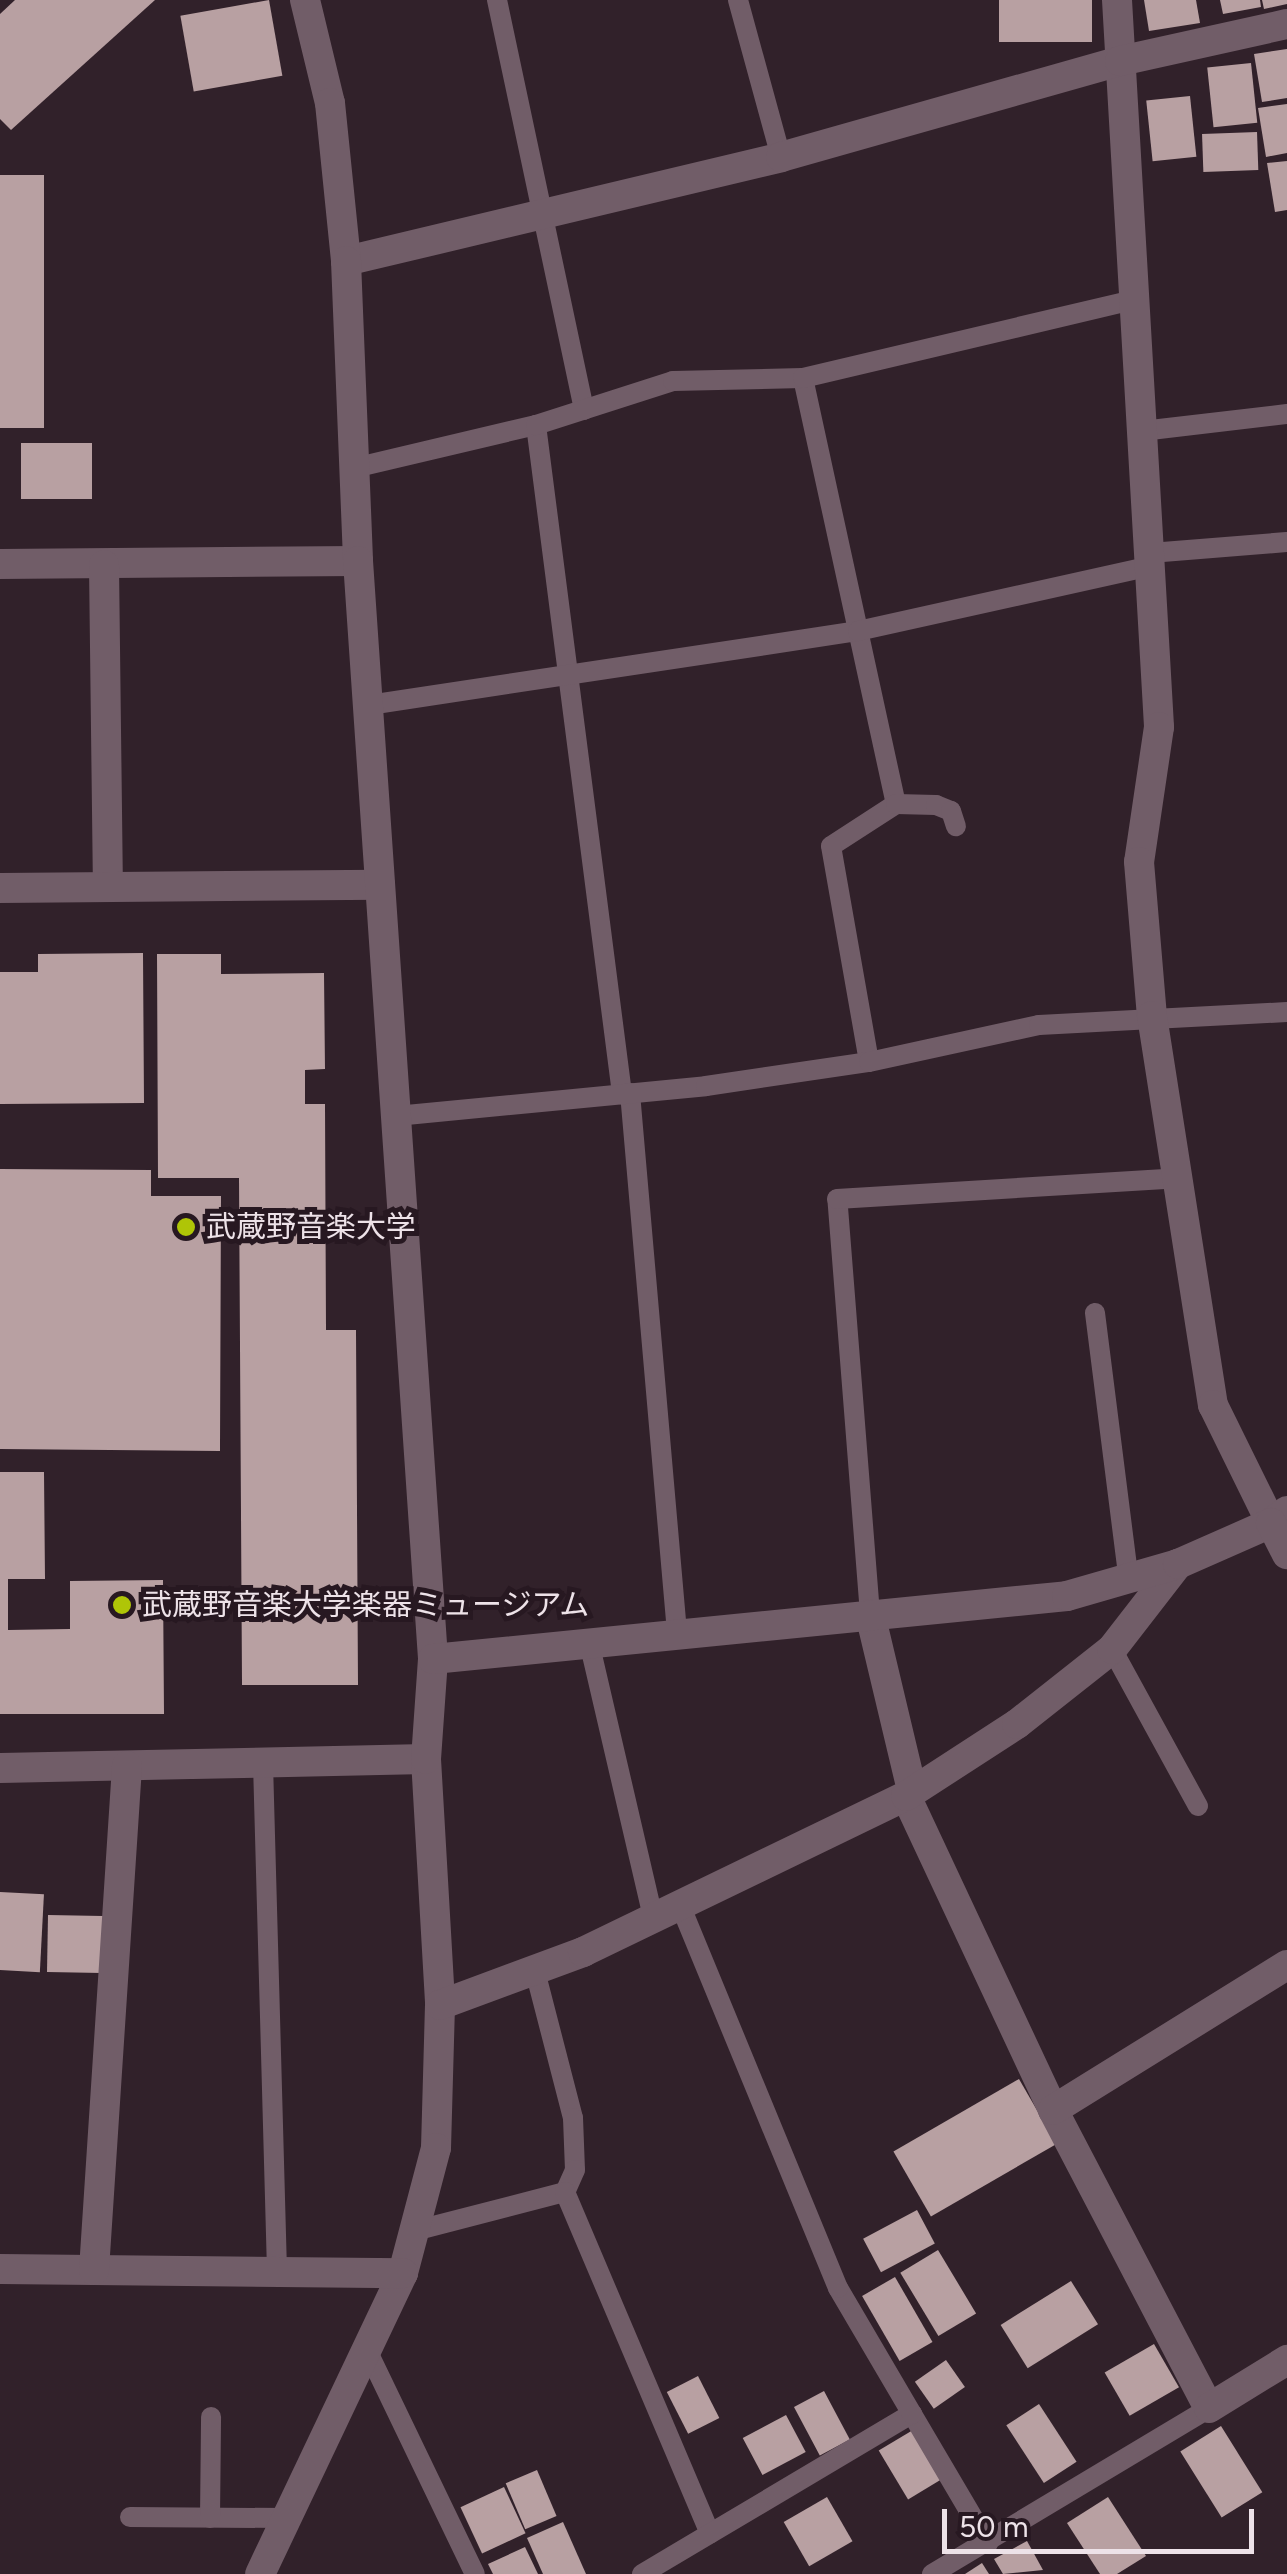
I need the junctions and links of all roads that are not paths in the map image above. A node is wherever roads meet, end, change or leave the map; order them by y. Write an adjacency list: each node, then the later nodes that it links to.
1 (305, 0): 9 (street)
2 (497, 0): 8 (lane)
3 (738, 0): 7 (lane)
4 (1117, 0): 6 (street)
5 (1287, 24): 6 (street)
6 (1120, 60): 7 (street); 10 (street)
7 (781, 157): 8 (street)
8 (545, 212): 9 (street); 12 (lane)
9 (346, 261): 16 (street)
10 (1138, 299): 11 (lane); 15 (street)
11 (803, 378): 12 (lane); 22 (lane)
12 (584, 410): 14 (lane)
13 (1287, 414): 15 (lane)
14 (536, 424): 16 (lane); 23 (lane)
15 (1142, 431): 18 (street)
16 (354, 468): 19 (street)
17 (1287, 542): 18 (lane)
18 (1150, 560): 22 (lane); 31 (street)
19 (358, 561): 21 (street); 24 (street)
20 (0, 564): 21 (street)
21 (104, 565): 28 (street)
22 (858, 631): 23 (lane); 25 (lane)
23 (568, 675): 24 (lane); 33 (lane)
24 (370, 705): 27 (street)
25 (896, 804): 26 (lane); 32 (lane)
26 (956, 826)
27 (380, 885): 28 (street); 34 (street)
28 (108, 887): 29 (street)
29 (0, 888)
30 (1287, 1012): 31 (lane)
31 (1152, 1016): 32 (lane); 35 (street)
32 (869, 1062): 33 (lane)
33 (626, 1094): 34 (lane); 42 (lane)
34 (396, 1116): 45 (street)
35 (1177, 1178): 37 (street); 41 (lane)
36 (1095, 1313): 40 (lane)
37 (1279, 1517): 38 (street); 39 (street)
38 (1287, 1554)
39 (1178, 1564): 40 (street); 44 (street)
40 (1129, 1582): 41 (street)
41 (870, 1614): 42 (street); 50 (street)
42 (677, 1632): 43 (street)
43 (588, 1642): 45 (street); 52 (lane)
44 (1112, 1650): 50 (street); 51 (lane)
45 (432, 1659): 46 (street)
46 (426, 1758): 47 (street); 55 (street)
47 (263, 1764): 48 (street); 61 (lane)
48 (127, 1766): 49 (street); 60 (street)
49 (0, 1768)
50 (909, 1793): 52 (street); 56 (street)
51 (1198, 1806)
52 (667, 1911): 54 (street); 66 (lane)
53 (1287, 1965): 56 (street)
54 (535, 1970): 55 (street); 57 (lane)
55 (440, 2005): 58 (street)
56 (1053, 2110): 65 (street)
57 (565, 2192): 58 (lane); 71 (lane)
58 (418, 2230): 62 (street)
59 (0, 2269): 60 (street)
60 (94, 2270): 61 (street)
61 (277, 2272): 62 (street)
62 (403, 2272): 63 (street)
63 (368, 2352): 70 (street); 75 (lane)
64 (1287, 2360): 65 (street)
65 (1209, 2408): 72 (lane)
66 (912, 2414): 71 (lane); 72 (lane)
67 (211, 2417): 69 (lane)
68 (130, 2517): 69 (lane)
69 (210, 2518): 70 (lane)
70 (288, 2518): 74 (street)
71 (710, 2534): 73 (lane)
72 (988, 2542): 77 (lane)
73 (671, 2567): 76 (lane)
74 (260, 2574)
75 (476, 2574)
76 (642, 2574)
77 (932, 2574)

